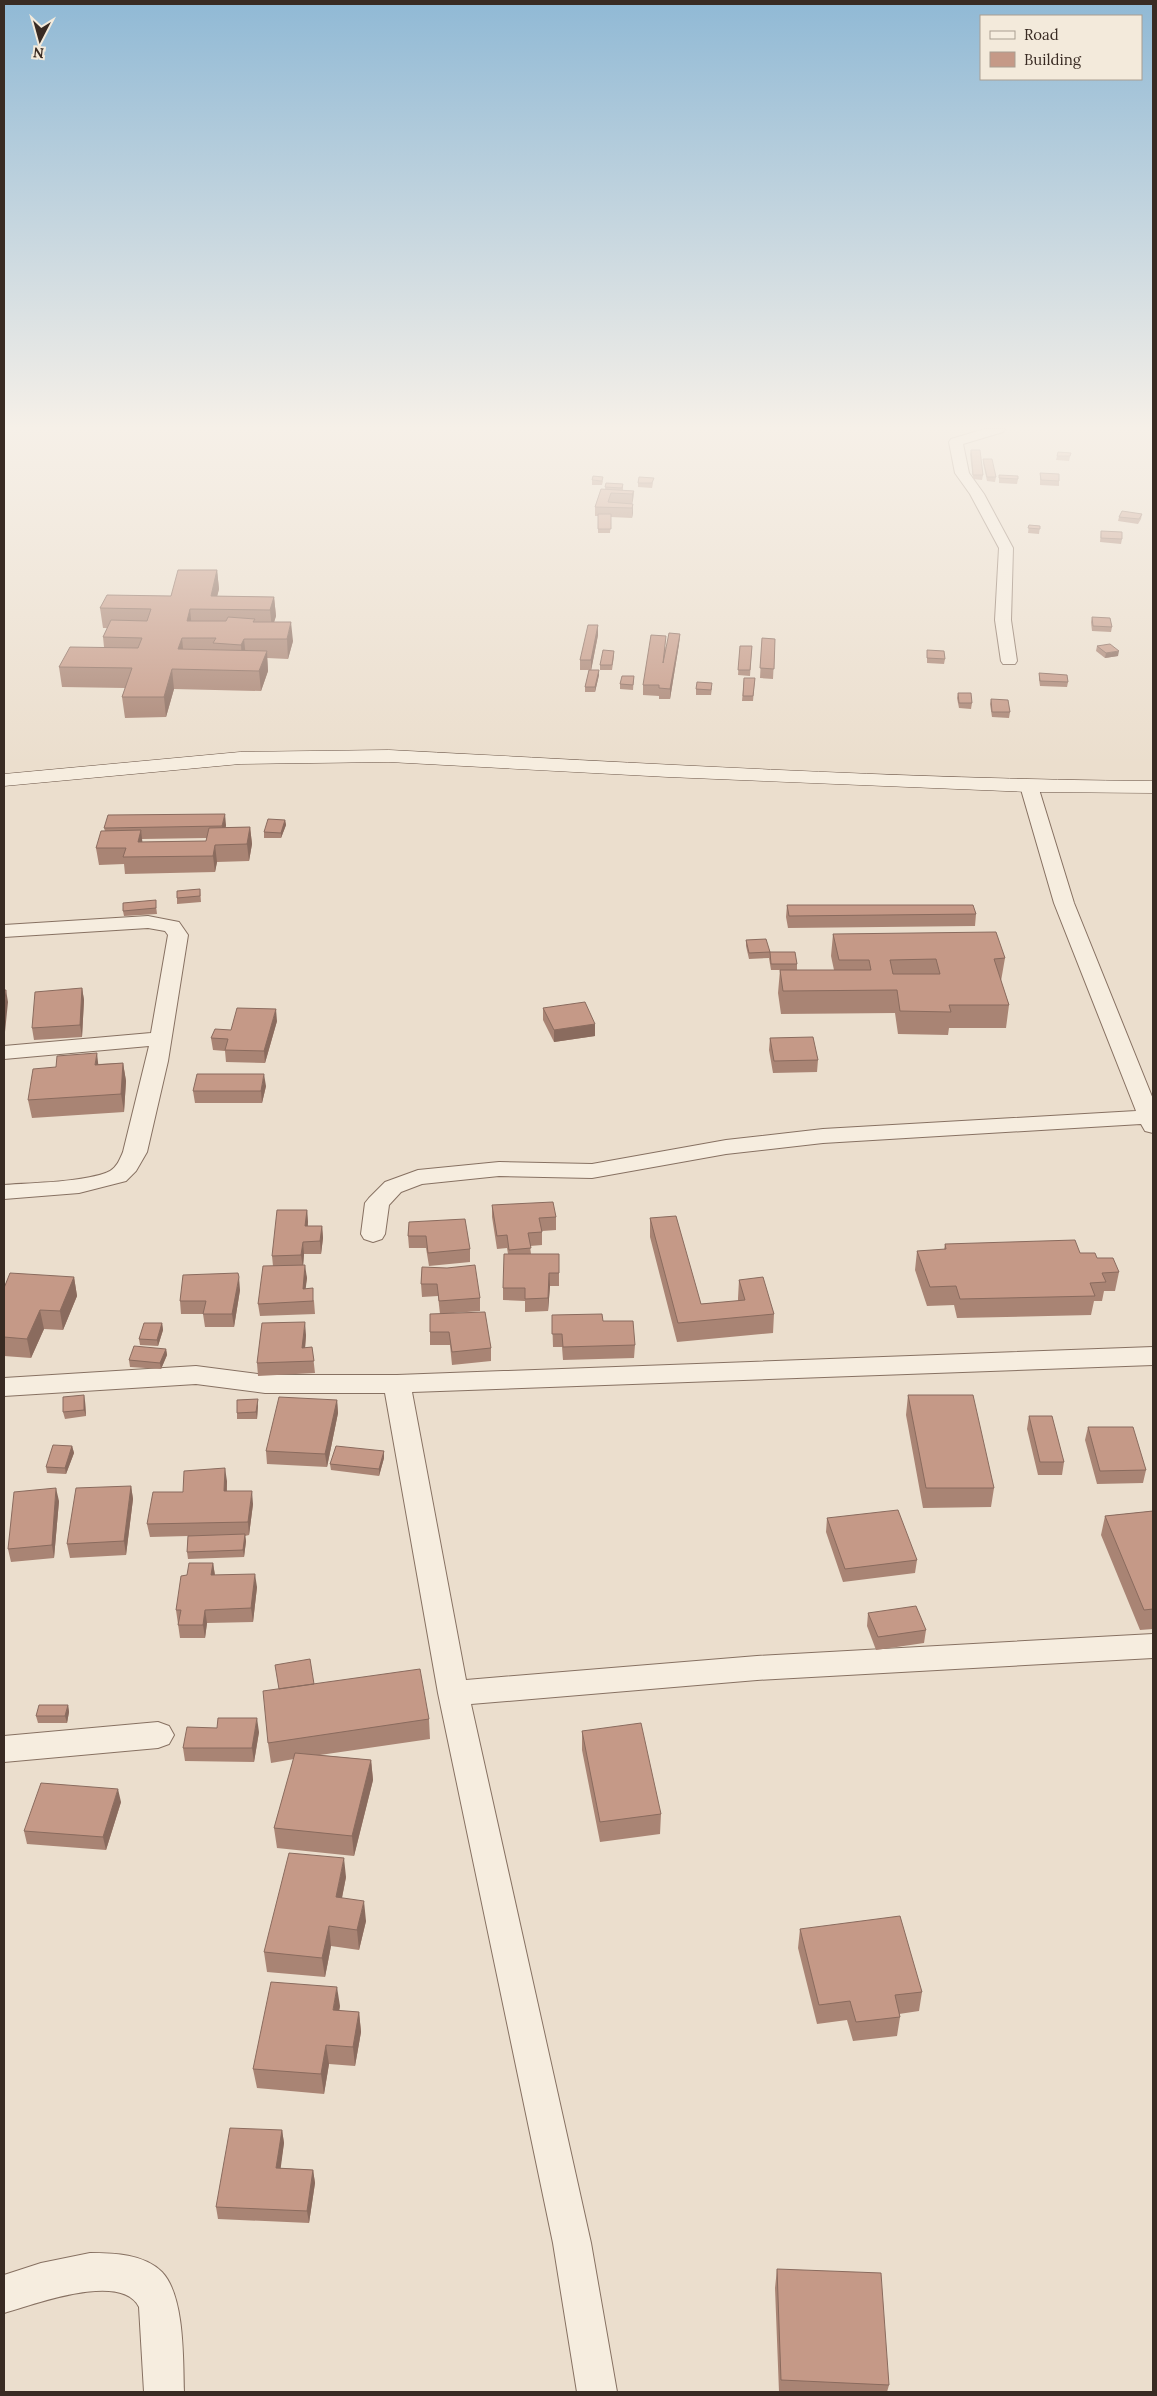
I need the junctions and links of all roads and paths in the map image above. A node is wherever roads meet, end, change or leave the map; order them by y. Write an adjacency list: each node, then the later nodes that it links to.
1 (1002, 541): 2 (street)
2 (1009, 661)
3 (4, 780): 4 (main road)
4 (1030, 786): 5 (main road); 9 (street)
5 (1153, 787)
6 (4, 930): 7 (street)
7 (160, 1039): 8 (street); 10 (street)
8 (4, 1052)
9 (1152, 1122): 11 (street)
10 (4, 1192)
11 (373, 1234)
12 (1153, 1356): 13 (street)
13 (397, 1384): 14 (street); 16 (street)
14 (4, 1387)
15 (1153, 1646): 16 (street)
16 (453, 1693): 21 (street)
17 (158, 1735): 18 (street)
18 (4, 1749)
19 (4, 2294): 20 (street)
20 (164, 2392)
21 (597, 2392)

